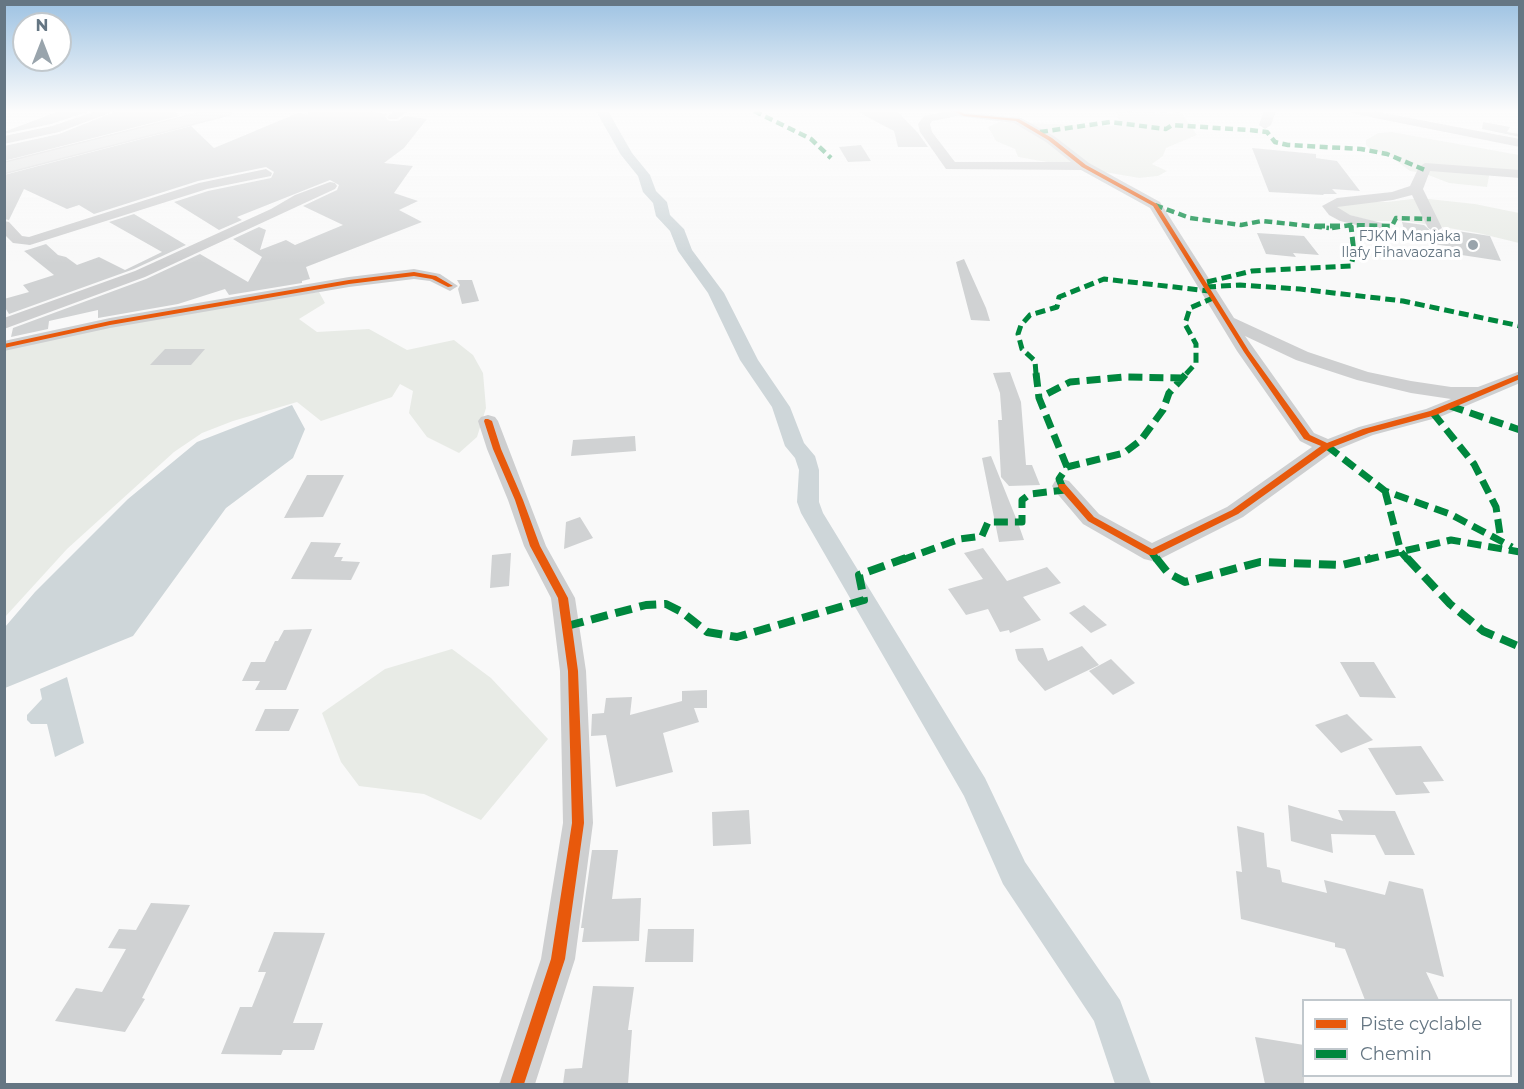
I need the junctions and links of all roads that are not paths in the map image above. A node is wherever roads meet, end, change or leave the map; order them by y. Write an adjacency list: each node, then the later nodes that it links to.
1 (28, 162): 5 (main road)
2 (948, 162): 4 (street)
3 (1079, 162): 4 (street)
4 (1084, 166): 14 (street)
5 (4, 168)
6 (266, 173): 10 (street)
7 (1520, 174): 9 (street)
8 (330, 186): 15 (street)
9 (1416, 189): 11 (street); 12 (street)
10 (4, 225)
11 (1377, 226)
12 (1435, 228)
13 (450, 286): 16 (street)
14 (1228, 322): 18 (street); 20 (street)
15 (4, 324)
16 (4, 346)
17 (1520, 376): 18 (street)
18 (1488, 390): 20 (street)
19 (488, 421): 22 (street)
20 (1327, 446): 21 (street)
21 (1062, 486)
22 (517, 1084)

